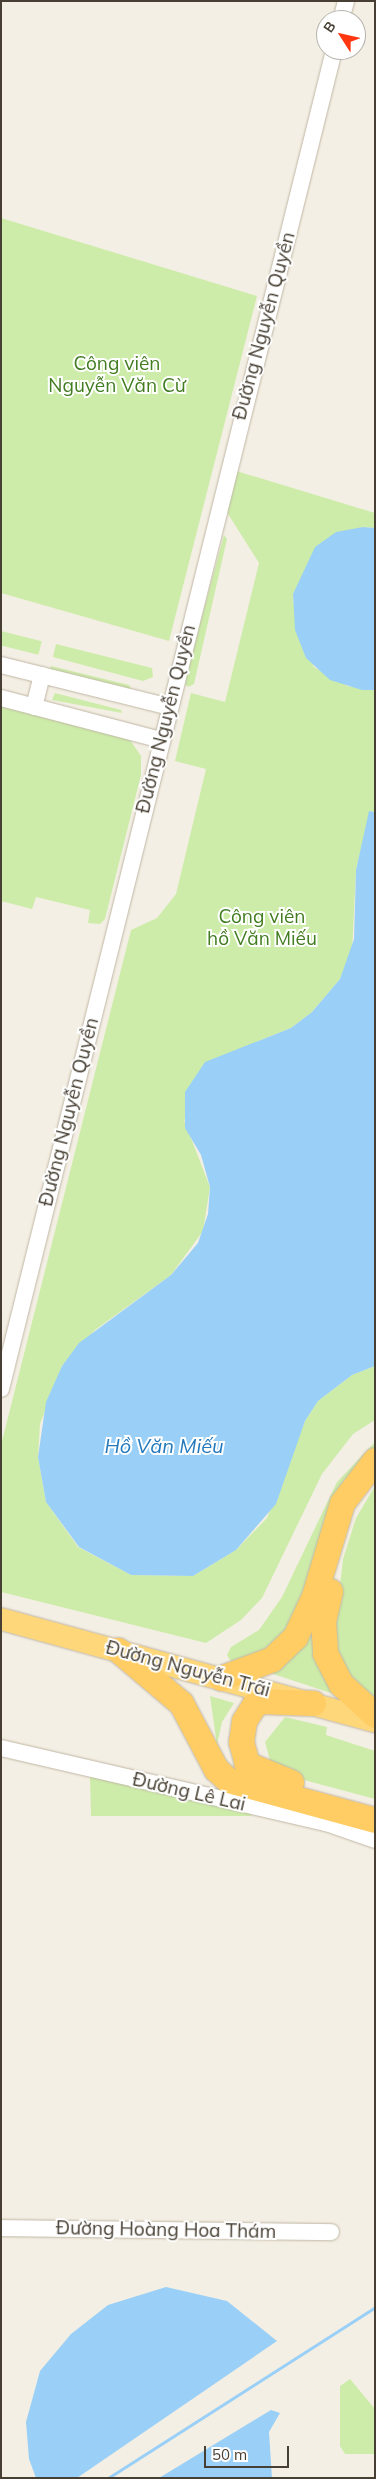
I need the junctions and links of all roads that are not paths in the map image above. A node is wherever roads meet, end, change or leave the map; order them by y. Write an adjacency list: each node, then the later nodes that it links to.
1 (332, 60): 6 (street, Đường Nguyễn Quyền)
2 (1, 665): 3 (street)
3 (42, 674): 5 (street); 6 (street)
4 (1, 698): 5 (street)
5 (34, 707): 7 (street)
6 (170, 707): 7 (street, Đường Nguyễn Quyền)
7 (161, 740): 8 (street, Đường Nguyễn Quyền)
8 (1, 1389)
9 (375, 1460): 13 (highway)
10 (375, 1478): 15 (highway)
11 (1, 1619): 12 (highway, Đường Nguyễn Trãi)
12 (118, 1650): 13 (highway, Đường Nguyễn Trãi); 19 (highway)
13 (221, 1678): 14 (highway, Đường Nguyễn Trãi)
14 (313, 1703): 16 (highway, Đường Nguyễn Trãi); 18 (highway)
15 (375, 1715)
16 (375, 1721)
17 (1, 1748): 20 (street, Đường Lê Lai)
18 (375, 1806)
19 (375, 1820)
20 (375, 1840)
21 (1, 2228): 22 (street, Đường Hoàng Hoa Thám)
22 (332, 2232)

